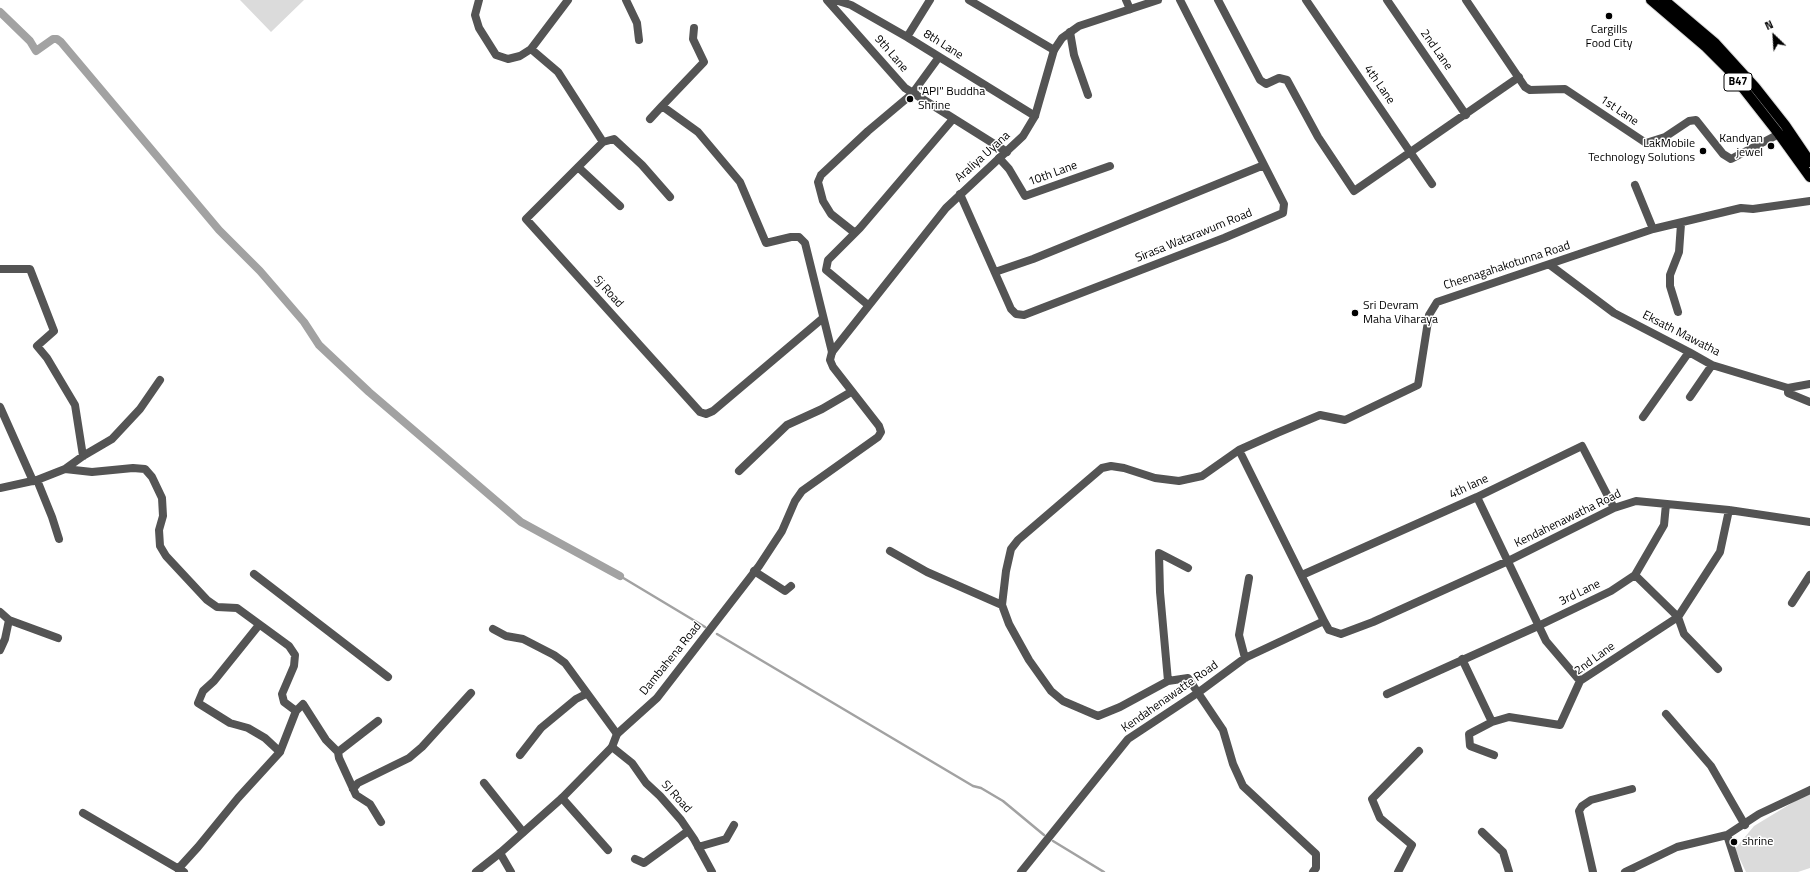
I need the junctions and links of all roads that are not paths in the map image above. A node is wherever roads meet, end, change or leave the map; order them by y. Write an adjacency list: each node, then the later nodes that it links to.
1 (479, 0): 22 (street)
2 (568, 0): 22 (street)
3 (626, 0): 21 (street)
4 (827, 0): 26 (street, 9th Lane)
5 (836, 0): 20 (street, 8th Lane)
6 (930, 0): 20 (street)
7 (969, 0): 23 (street)
8 (1126, 0): 17 (street)
9 (1158, 0): 17 (street, Araliya Uyana)
10 (1180, 0): 39 (street, Sirasa Watarawum Road)
11 (1218, 0): 36 (street)
12 (1306, 0): 36 (street, 4th Lane)
13 (1387, 0): 29 (street, 2nd Lane)
14 (1466, 0): 25 (street, 1st Lane)
15 (1651, 0): 33 (main road, B47)
16 (1664, 0): 38 (main road, B47)
17 (1130, 9): 19 (street, Araliya Uyana)
18 (694, 28): 28 (street)
19 (1070, 32): 23 (street, Araliya Uyana); 27 (street)
20 (907, 37): 24 (street, 8th Lane)
21 (639, 40)
22 (531, 49): 34 (street)
23 (1054, 50): 30 (street, Araliya Uyana)
24 (939, 57): 26 (street); 30 (street, 8th Lane)
25 (1520, 77): 29 (street); 33 (street, 1st Lane)
26 (912, 94): 31 (street, 9th Lane); 51 (street)
27 (1088, 95)
28 (662, 106): 32 (street); 57 (street)
29 (1466, 115): 36 (street)
30 (1036, 116): 35 (street, Araliya Uyana)
31 (953, 119): 35 (street, 9th Lane); 51 (street)
32 (650, 120)
33 (1779, 134): 42 (main road, B47)
34 (603, 142): 41 (street, Sj Road); 46 (street)
35 (1007, 152): 37 (street, Araliya Uyana)
36 (1411, 152): 43 (street, 4th Lane)
37 (999, 158): 40 (street, 10th Lane); 45 (street, Araliya Uyana)
38 (1810, 162)
39 (1264, 165): 54 (street); 54 (street, Sirasa Watarawum Road)
40 (1110, 166)
41 (578, 167): 48 (street); 57 (street, Sj Road)
42 (1810, 177)
43 (1432, 184)
44 (1635, 185): 50 (street)
45 (960, 194): 54 (street, Sirasa Watarawum Road); 55 (street, Araliya Uyana)
46 (670, 197)
47 (1810, 201): 49 (street, Cheenagahakotunna Road)
48 (620, 206)
49 (1681, 224): 50 (street, Cheenagahakotunna Road); 56 (street)
50 (1653, 229): 52 (street, Cheenagahakotunna Road)
51 (855, 233): 55 (street)
52 (1550, 265): 59 (street, Eksath Mawatha); 69 (street, Cheenagahakotunna Road)
53 (0, 269): 70 (street)
54 (995, 272)
55 (868, 305): 58 (street, Araliya Uyana)
56 (1678, 312)
57 (823, 318): 58 (street)
58 (832, 352): 64 (street)
59 (1689, 352): 60 (street, Eksath Mawatha); 68 (street)
60 (1712, 365): 63 (street, Eksath Mawatha); 65 (street)
61 (160, 380): 70 (street)
62 (1810, 384): 63 (street)
63 (1788, 388): 66 (street, Eksath Mawatha)
64 (851, 392): 72 (street); 84 (street, Dambahena Road)
65 (1690, 397)
66 (1810, 402)
67 (0, 407): 73 (street)
68 (1643, 418)
69 (1239, 450): 86 (street); 92 (street)
70 (82, 456): 71 (street)
71 (66, 469): 73 (street); 97 (street)
72 (739, 471)
73 (35, 480): 74 (street); 80 (street)
74 (0, 488)
75 (1477, 497): 77 (street, 4th lane); 82 (street); 86 (street, 4th lane)
76 (1666, 504): 77 (street, Kendahenawatha Road); 78 (street, Kendahenawatha Road); 87 (street, 3rd Lane)
77 (1614, 508): 82 (street, Kendahenawatha Road)
78 (1729, 510): 79 (street, Kendahenawatha Road); 94 (street, 2nd Lane)
79 (1810, 522)
80 (59, 539)
81 (890, 551): 92 (street)
82 (1508, 561): 96 (street, Kendahenawatha Road); 98 (street)
83 (1188, 568): 106 (street)
84 (754, 572): 90 (street); 116 (street, Dambahena Road)
85 (254, 574): 105 (street)
86 (1302, 575): 96 (street)
87 (1635, 575): 94 (street); 98 (street, 3rd Lane)
88 (1810, 575): 91 (street)
89 (1249, 578): 102 (street)
90 (791, 586)
91 (1792, 603)
92 (1002, 605): 106 (street)
93 (0, 612): 95 (street)
94 (1678, 617): 104 (street); 107 (street, 2nd Lane)
95 (9, 620): 100 (street); 101 (street)
96 (1324, 621): 102 (street, Kendahenawatte Road)
97 (259, 624): 112 (street); 119 (street)
98 (1538, 626): 103 (street, 3rd Lane); 107 (street)
99 (493, 629): 110 (street)
100 (58, 638)
101 (0, 650)
102 (1245, 658): 108 (street, Kendahenawatte Road)
103 (1462, 659): 111 (street, 3rd Lane); 115 (street)
104 (1718, 668)
105 (388, 678)
106 (1168, 681): 108 (street)
107 (1580, 681): 115 (street, 2nd Lane)
108 (1199, 692): 144 (street, Kendahenawatte Road); 145 (street)
109 (471, 693): 124 (street)
110 (586, 694): 116 (street); 121 (street)
111 (1386, 694)
112 (296, 711): 119 (street); 120 (street)
113 (1666, 714): 131 (street)
114 (378, 721): 120 (street)
115 (1492, 722): 122 (street)
116 (617, 734): 117 (street, Dambahena Road)
117 (612, 747): 127 (street, Dambahena Road); 132 (street, SJ Road)
118 (1419, 751): 146 (street)
119 (280, 752): 140 (street)
120 (338, 752): 124 (street)
121 (520, 755)
122 (1494, 755)
123 (484, 783): 133 (street)
124 (353, 788): 129 (street)
125 (1632, 789): 148 (street)
126 (1810, 790): 131 (street)
127 (562, 798): 133 (street, Dambahena Road); 137 (street)
128 (83, 813): 140 (street)
129 (381, 822)
130 (734, 825): 136 (street)
131 (1745, 825): 135 (street)
132 (688, 831): 136 (street, SJ Road); 139 (street)
133 (523, 832): 138 (street, Dambahena Road)
134 (1482, 832): 147 (street)
135 (1727, 835): 149 (street); 150 (street)
136 (698, 847): 143 (street, SJ Road)
137 (608, 850)
138 (500, 853): 141 (street, Dambahena Road); 142 (street)
139 (635, 859)
140 (181, 870)
141 (476, 872)
142 (511, 872)
143 (712, 872)
144 (1021, 872)
145 (1313, 872)
146 (1398, 872)
147 (1509, 872)
148 (1593, 872)
149 (1625, 872)
150 (1738, 872)

